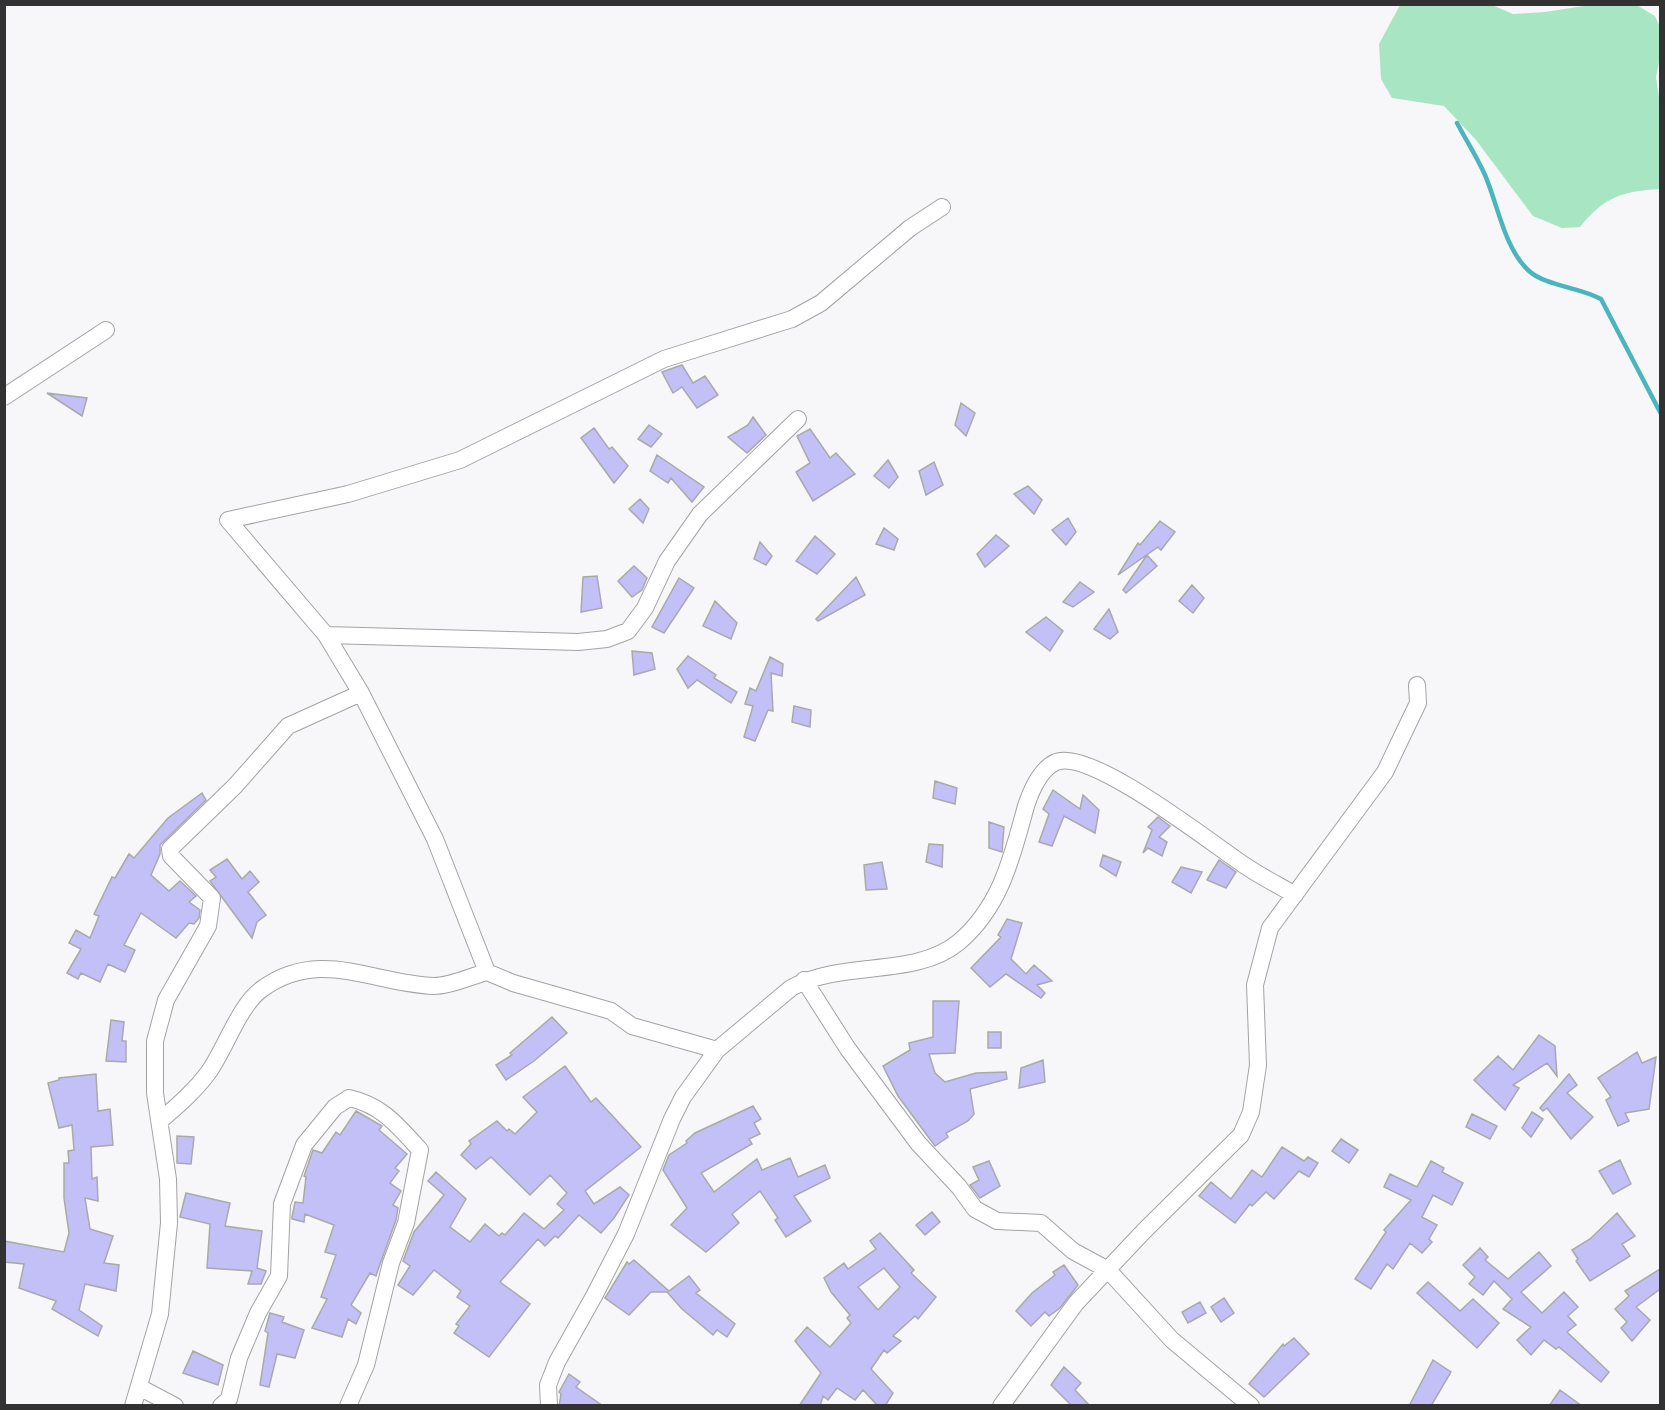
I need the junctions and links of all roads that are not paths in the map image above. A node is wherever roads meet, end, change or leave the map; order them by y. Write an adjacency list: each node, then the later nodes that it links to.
1 (942, 207): 5 (street)
2 (106, 330): 3 (street)
3 (4, 397)
4 (798, 419): 5 (street)
5 (326, 635): 7 (street)
6 (1417, 685): 8 (street)
7 (361, 693): 9 (street); 12 (street)
8 (1295, 895): 10 (street); 13 (street)
9 (487, 972): 11 (street); 12 (street)
10 (804, 980): 11 (street); 13 (street)
11 (717, 1050): 19 (street)
12 (160, 1122): 14 (street)
13 (1108, 1270): 20 (street); 21 (street)
14 (139, 1387): 15 (street); 16 (street)
15 (133, 1406)
16 (175, 1406)
17 (221, 1406): 18 (street)
18 (348, 1406)
19 (549, 1406)
20 (1001, 1406)
21 (1251, 1406)

